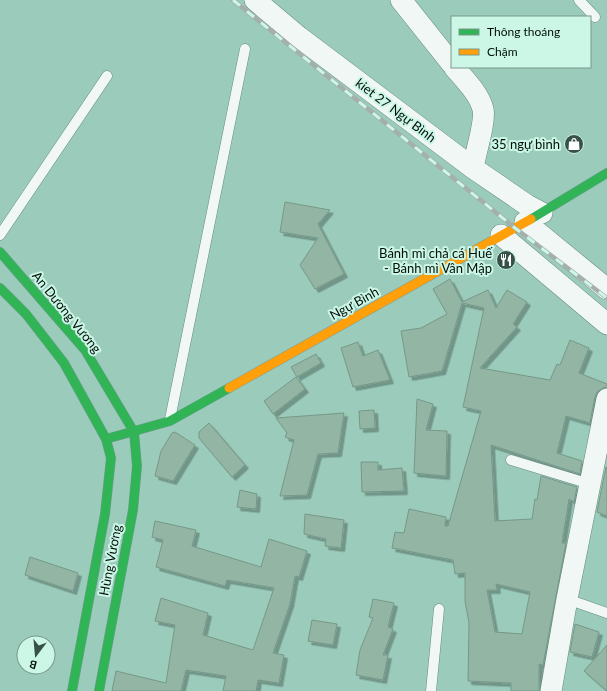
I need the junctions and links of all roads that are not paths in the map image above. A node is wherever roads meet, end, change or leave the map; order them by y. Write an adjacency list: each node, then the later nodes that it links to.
1 (255, 0): 9 (street, kiet 27 Ngự Bình)
2 (401, 0): 6 (street)
3 (579, 0): 4 (lane)
4 (595, 17)
5 (245, 49): 19 (lane)
6 (451, 63)
7 (455, 68): 9 (street)
8 (107, 76): 12 (lane)
9 (473, 168): 11 (street, kiet 27 Ngự Bình)
10 (607, 172): 11 (main road, Ngự Bình)
11 (534, 218): 13 (main road, Ngự Bình); 16 (street, kiet 27 Ngự Bình)
12 (0, 235)
13 (502, 235): 17 (street); 19 (main road, Ngự Bình)
14 (0, 252): 20 (main road, An Dương Vương)
15 (0, 289): 21 (main road)
16 (607, 289)
17 (607, 324)
18 (607, 399): 23 (street)
19 (170, 421): 20 (main road, Ngự Bình)
20 (134, 432): 21 (main road, Ngự Bình); 28 (main road, Hùng Vương)
21 (106, 439): 27 (main road, Hùng Vương)
22 (511, 460): 23 (lane)
23 (590, 484): 24 (street)
24 (567, 599): 26 (lane); 30 (street)
25 (439, 609): 29 (lane)
26 (607, 613)
27 (72, 691)
28 (99, 691)
29 (431, 691)
30 (551, 691)

